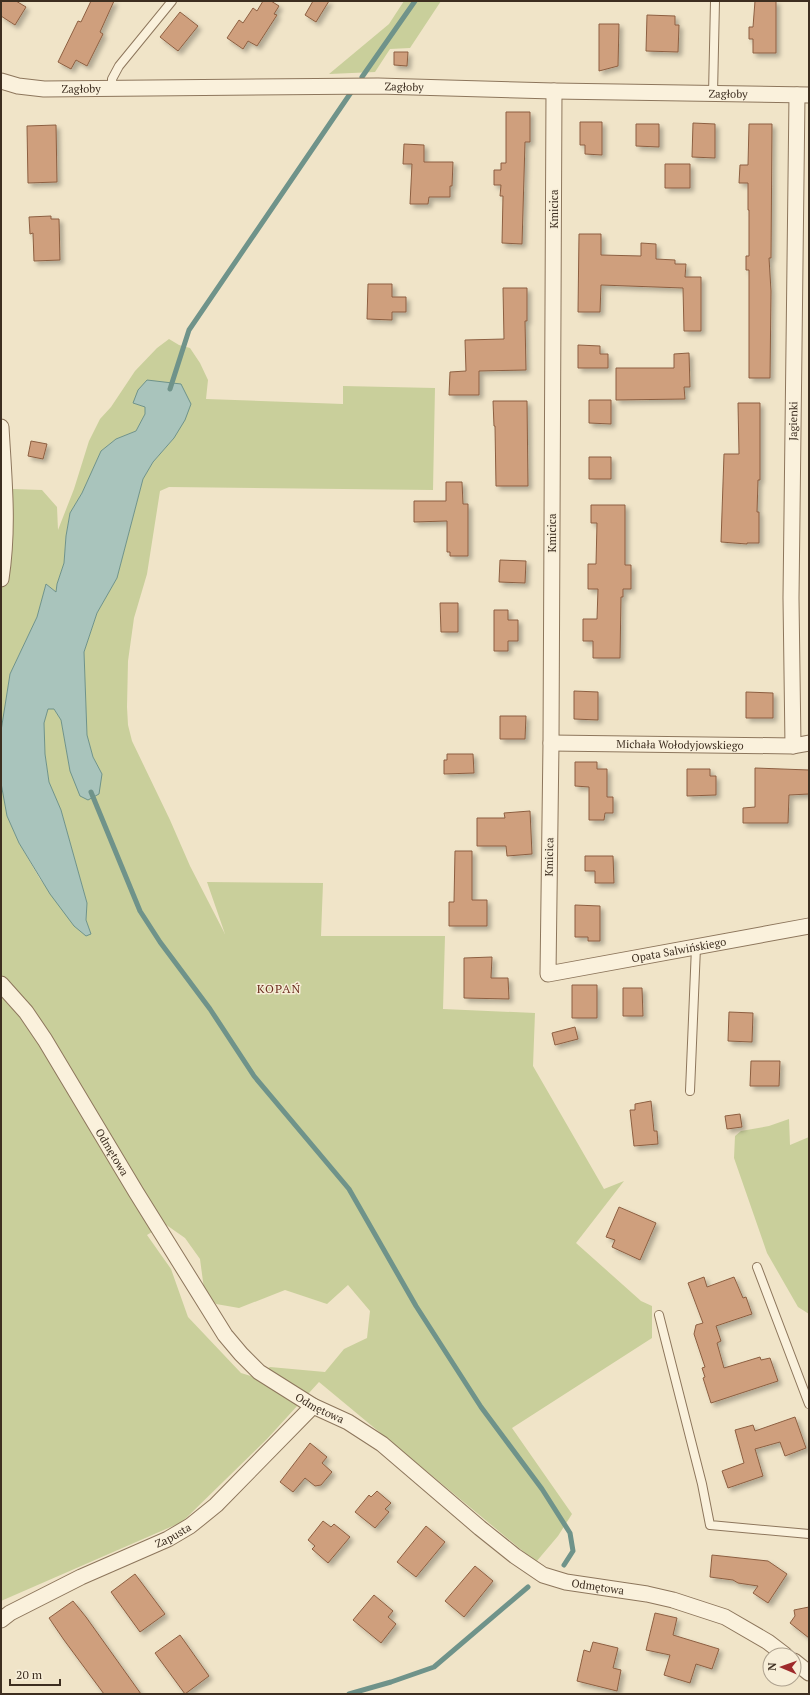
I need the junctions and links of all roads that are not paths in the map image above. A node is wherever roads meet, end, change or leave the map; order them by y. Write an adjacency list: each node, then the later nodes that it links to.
1 (172, 1): 4 (lane)
2 (715, 1): 6 (lane)
3 (1, 81): 4 (street, Zagłoby)
4 (112, 88): 5 (street, Zagłoby)
5 (554, 91): 6 (street, Zagłoby); 10 (street, Kmicica)
6 (713, 94): 7 (street, Zagłoby)
7 (803, 95): 12 (street, Jagienki)
8 (1, 428): 9 (street)
9 (1, 579)
10 (551, 743): 12 (street, Michała Wołodyjowskiego); 15 (street, Kmicica)
11 (809, 743): 12 (street, Michała Wołodyjowskiego)
12 (793, 746)
13 (809, 926): 14 (street, Opata Salwińskiego)
14 (696, 947): 15 (street, Opata Salwińskiego); 17 (lane)
15 (548, 974)
16 (1, 984): 21 (street, Odmętowa)
17 (690, 1091)
18 (757, 1267): 20 (lane)
19 (660, 1315): 22 (lane)
20 (809, 1404)
21 (313, 1406): 23 (street, Zapusta); 24 (street, Odmętowa)
22 (809, 1534)
23 (1, 1620)
24 (775, 1647)

